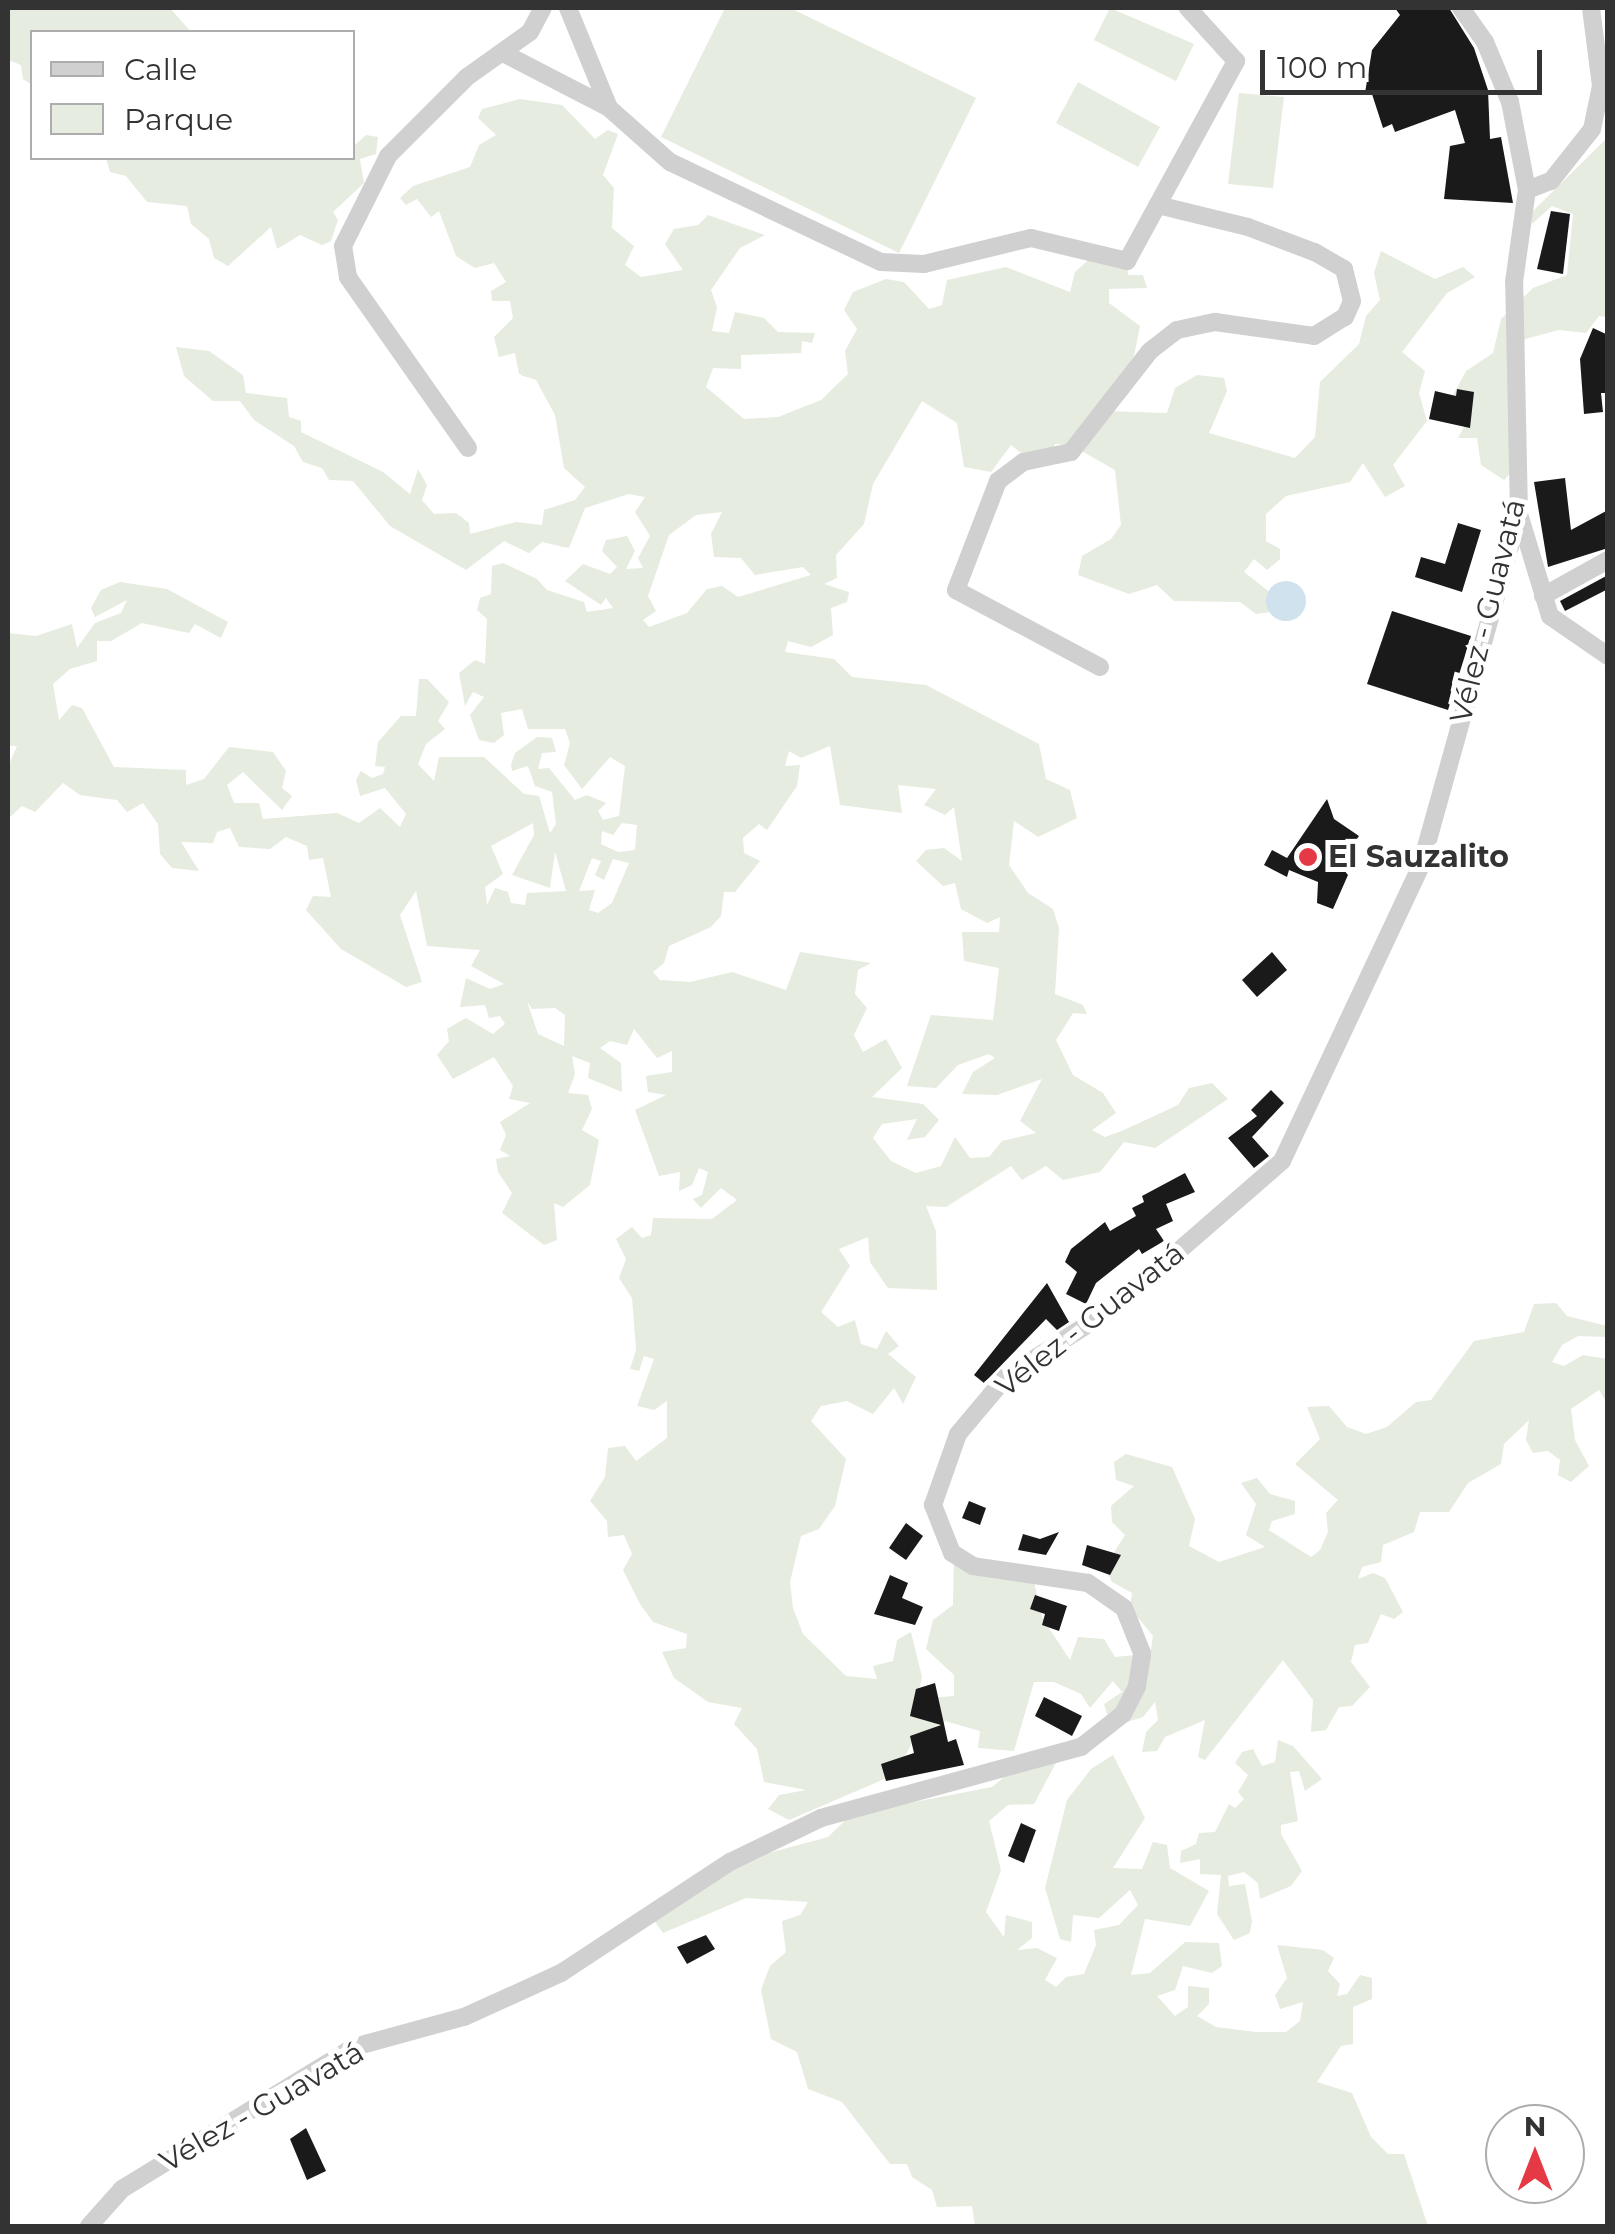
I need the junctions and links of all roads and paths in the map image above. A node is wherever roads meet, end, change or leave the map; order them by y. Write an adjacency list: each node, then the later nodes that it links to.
1 (544, 8): 6 (street)
2 (568, 8): 8 (street)
3 (1188, 8): 10 (street)
4 (1461, 8): 9 (street, Vélez - Guavatá)
5 (1593, 12): 7 (street)
6 (505, 54): 8 (street); 11 (street)
7 (1602, 106): 9 (street)
8 (610, 108): 10 (street)
9 (1527, 190): 12 (street, Vélez - Guavatá)
10 (1158, 205): 16 (street)
11 (468, 448)
12 (1519, 513): 14 (street); 17 (street, Vélez - Guavatá)
13 (1608, 560): 14 (street)
14 (1543, 596): 15 (street)
15 (1608, 656)
16 (1100, 667)
17 (89, 2226)

